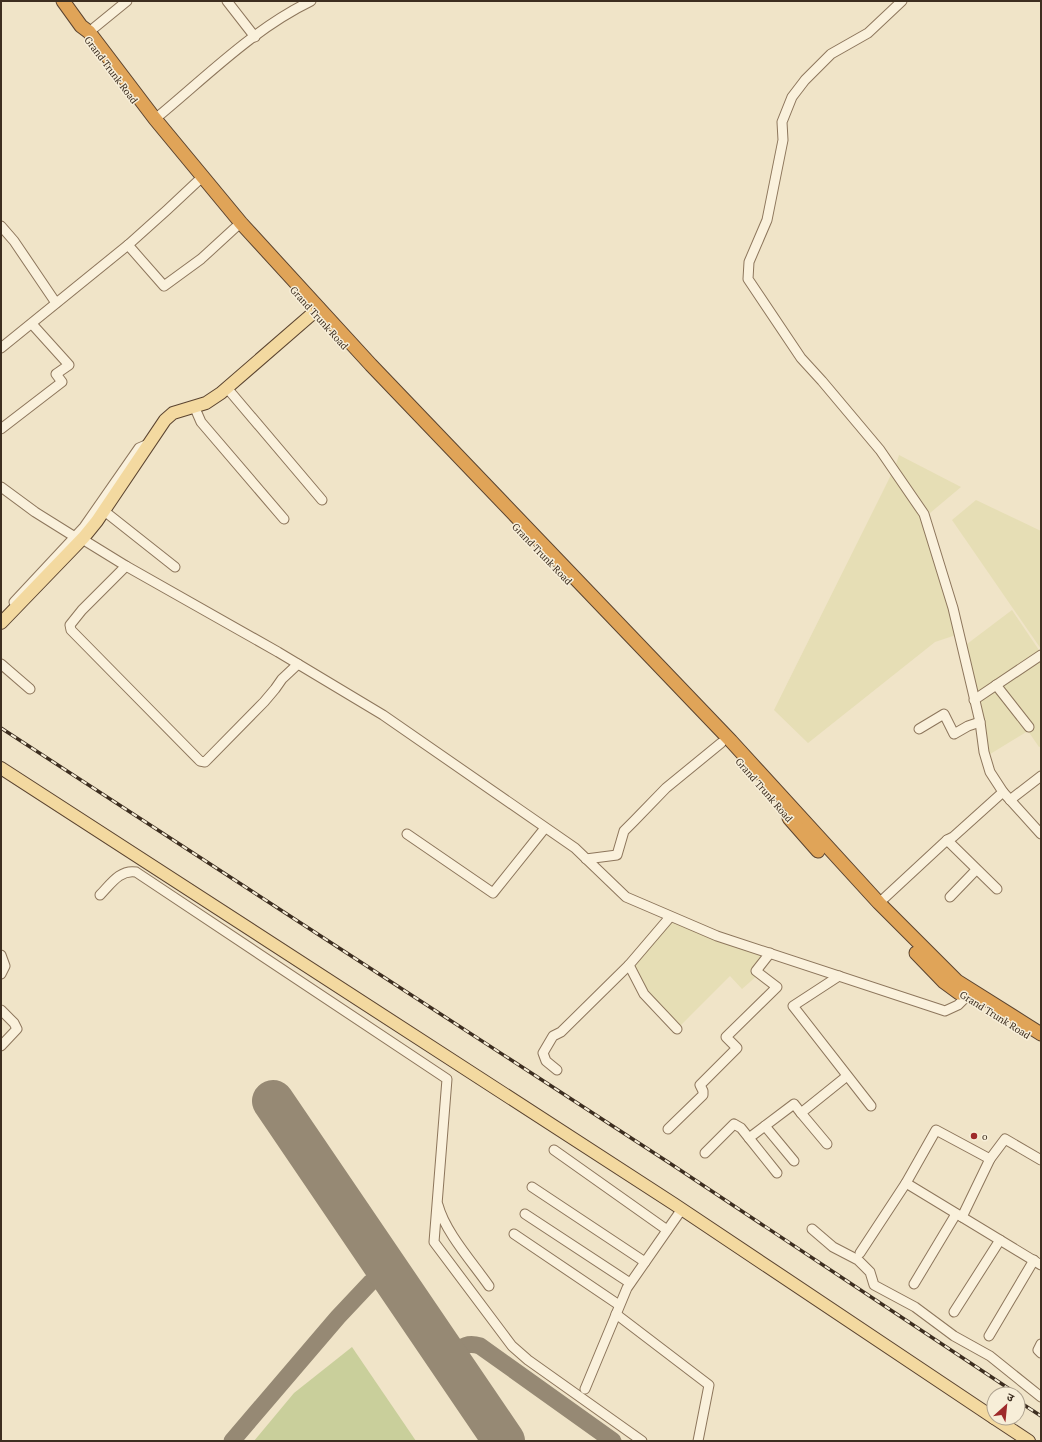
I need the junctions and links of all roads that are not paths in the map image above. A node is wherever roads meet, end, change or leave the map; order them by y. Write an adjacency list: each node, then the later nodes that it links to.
1 (63, 1): 6 (highway, Grand Trunk Road)
2 (127, 1): 6 (street)
3 (227, 1): 7 (street)
4 (311, 1): 7 (street)
5 (902, 1): 37 (street)
6 (85, 29): 8 (highway, Grand Trunk Road); 9 (highway, Grand Trunk Road)
7 (255, 37): 8 (street)
8 (156, 119): 14 (highway, Grand Trunk Road)
9 (199, 180): 11 (highway, Grand Trunk Road); 12 (street)
10 (1, 226): 13 (street)
11 (237, 226): 12 (street); 14 (highway, Grand Trunk Road)
12 (128, 244): 13 (street)
13 (56, 303): 15 (street)
14 (316, 310): 17 (main road); 41 (highway, Grand Trunk Road); 55 (highway, Grand Trunk Road)
15 (32, 324): 16 (street); 19 (street)
16 (1, 348)
17 (226, 388): 18 (main road); 22 (street)
18 (194, 406): 20 (main road); 24 (street)
19 (1, 429)
20 (146, 445): 23 (street); 25 (street); 30 (main road)
21 (1, 487): 25 (street)
22 (322, 500)
23 (108, 514): 26 (street); 28 (street)
24 (284, 520)
25 (75, 537): 29 (street)
26 (86, 542): 27 (street); 31 (street)
27 (126, 566): 34 (street); 34 (street)
28 (175, 567)
29 (1, 615)
30 (1, 623)
31 (1, 630)
32 (1041, 654): 35 (street)
33 (1, 664): 36 (street)
34 (298, 664): 46 (street)
35 (996, 685): 37 (street); 39 (street)
36 (30, 689)
37 (974, 700): 38 (street)
38 (980, 722): 40 (street); 44 (street)
39 (1029, 727)
40 (919, 729)
41 (721, 742): 50 (street); 62 (highway, Grand Trunk Road)
42 (1, 768): 85 (main road)
43 (1041, 776): 45 (street)
44 (1003, 792): 45 (street); 49 (street)
45 (1010, 800): 48 (street)
46 (545, 828): 47 (street); 50 (street)
47 (407, 834)
48 (1041, 834)
49 (947, 840): 51 (street); 55 (street)
50 (586, 859): 56 (street)
51 (976, 870): 52 (street); 54 (street)
52 (997, 889)
53 (100, 895): 84 (street)
54 (950, 897)
55 (879, 903): 65 (highway, Grand Trunk Road)
56 (670, 917): 57 (street); 59 (street)
57 (770, 953): 61 (street); 73 (street)
58 (1, 955): 60 (street)
59 (629, 965): 64 (street); 68 (street)
60 (1, 974)
61 (840, 976): 62 (street); 69 (street)
62 (966, 997): 66 (highway, Grand Trunk Road)
63 (1, 1010): 67 (street)
64 (677, 1029)
65 (1041, 1034)
66 (1041, 1043)
67 (1, 1046)
68 (557, 1070)
69 (847, 1076): 70 (street); 71 (street)
70 (871, 1106)
71 (801, 1114): 72 (street); 75 (street)
72 (765, 1126): 74 (street); 80 (street)
73 (668, 1129)
74 (749, 1138): 77 (street); 81 (street)
75 (826, 1144)
76 (554, 1150): 89 (street)
77 (704, 1153)
78 (990, 1159): 79 (street); 82 (street); 87 (street)
79 (1041, 1160)
80 (794, 1161)
81 (777, 1173)
82 (906, 1183): 87 (street); 92 (street)
83 (532, 1187): 93 (street)
84 (437, 1198): 97 (street); 108 (street)
85 (682, 1209): 89 (street); 106 (main road)
86 (525, 1214): 95 (street)
87 (959, 1216): 91 (street); 96 (street)
88 (812, 1229): 105 (street)
89 (667, 1230): 93 (street)
90 (514, 1234): 98 (street)
91 (1000, 1240): 94 (street); 99 (street)
92 (860, 1253)
93 (645, 1262): 95 (street)
94 (1037, 1263): 101 (street)
95 (630, 1284): 98 (street)
96 (914, 1284)
97 (489, 1286)
98 (619, 1305): 100 (street)
99 (954, 1312)
100 (616, 1314): 104 (street); 109 (street)
101 (989, 1336)
102 (1041, 1344): 103 (street)
103 (1041, 1353)
104 (585, 1389)
105 (1041, 1397)
106 (986, 1413)
107 (1006, 1426): 110 (main road)
108 (642, 1441)
109 (698, 1441)
110 (1029, 1441)

